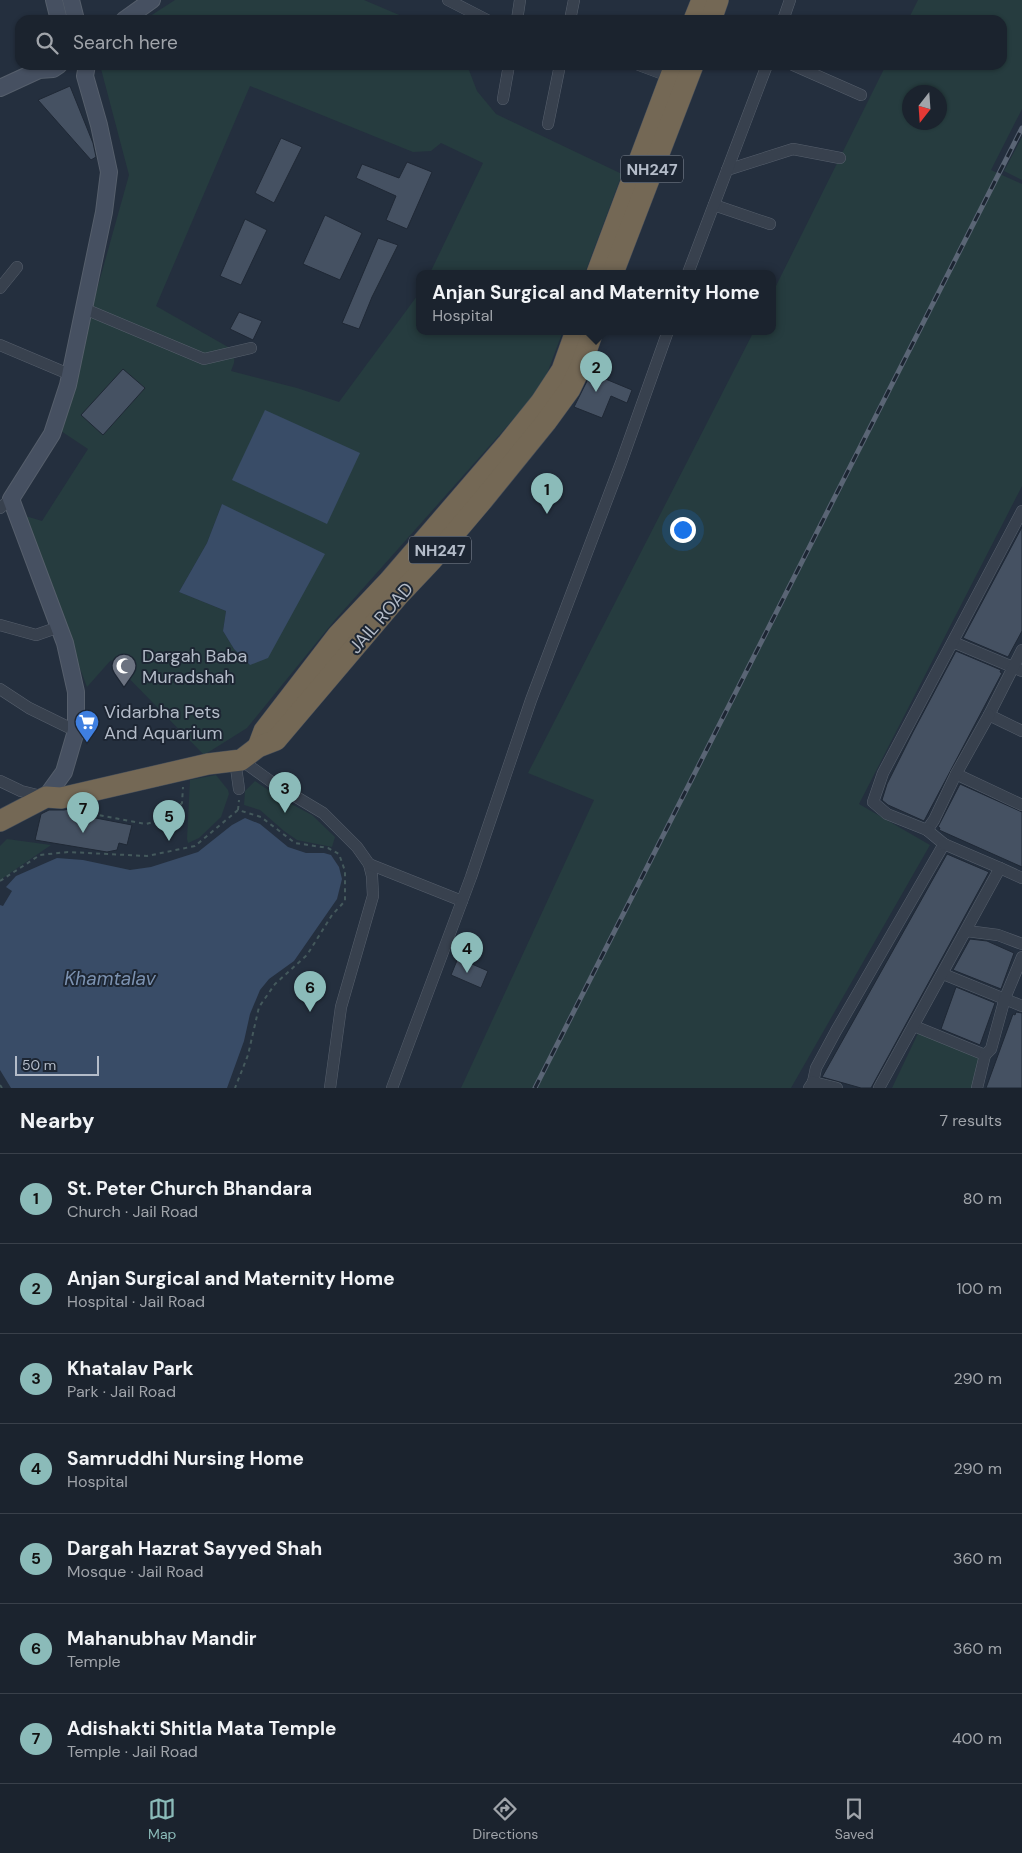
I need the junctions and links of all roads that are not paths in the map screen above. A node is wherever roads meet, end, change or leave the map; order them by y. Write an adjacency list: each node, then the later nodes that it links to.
1 (54, 0): 10 (main road)
2 (71, 0): 11 (main road)
3 (152, 0): 12 (main road)
4 (448, 0): 13 (street)
5 (520, 0): 14 (street)
6 (574, 0): 15 (street)
7 (702, 0): 16 (highway)
8 (718, 0): 17 (highway)
9 (790, 0): 18 (street)
10 (58, 15)
11 (75, 15)
12 (131, 15)
13 (477, 15)
14 (518, 15)
15 (571, 15)
16 (696, 15)
17 (713, 15)
18 (785, 15)
19 (34, 70): 27 (main road)
20 (82, 70): 40 (main road)
21 (508, 70): 29 (street)
22 (559, 70): 30 (street)
23 (691, 70): 37 (highway, NH247)
24 (765, 70): 32 (street)
25 (804, 70): 28 (street)
26 (673, 71): 36 (highway, NH247)
27 (0, 88)
28 (860, 95)
29 (503, 99)
30 (548, 124)
31 (840, 158): 32 (street)
32 (728, 170): 33 (street)
33 (714, 205): 34 (street); 38 (street)
34 (770, 224)
35 (17, 268): 39 (street)
36 (599, 270)
37 (614, 270)
38 (689, 270)
39 (0, 288)
40 (85, 309): 45 (street); 46 (main road)
41 (575, 335): 58 (highway, JAIL ROAD / NH247)
42 (592, 335): 58 (highway, JAIL ROAD / NH247)
43 (667, 335): 71 (street)
44 (0, 344): 46 (street)
45 (251, 348)
46 (70, 375): 47 (main road)
47 (5, 504): 50 (main road)
48 (1022, 511): 51 (street)
49 (0, 625): 50 (street)
50 (59, 626): 56 (main road)
51 (953, 642): 53 (street); 66 (street)
52 (1022, 650): 53 (street)
53 (1018, 669): 55 (street)
54 (0, 689): 56 (street)
55 (989, 715): 57 (street); 60 (street)
56 (76, 731): 63 (main road)
57 (1022, 731)
58 (258, 747): 59 (highway, JAIL ROAD / NH247)
59 (238, 760): 62 (street); 63 (highway, JAIL ROAD / NH247); 68 (street)
60 (956, 774): 64 (street); 66 (street)
61 (0, 781): 63 (street)
62 (239, 789)
63 (46, 797): 65 (highway, NH247)
64 (1022, 805)
65 (0, 821)
66 (927, 830): 67 (street)
67 (944, 844): 69 (street); 80 (street)
68 (369, 864): 71 (street); 81 (street)
69 (1000, 868): 70 (street); 72 (street)
70 (1022, 878)
71 (462, 901): 82 (street)
72 (967, 931): 73 (street); 75 (street)
73 (1022, 944)
74 (1022, 956): 76 (street)
75 (943, 974): 76 (street); 78 (street)
76 (1005, 998): 77 (street); 79 (street)
77 (1022, 1006)
78 (914, 1026): 79 (street); 84 (street)
79 (985, 1055): 85 (street)
80 (811, 1085): 83 (street)
81 (330, 1088)
82 (392, 1088)
83 (837, 1088)
84 (879, 1088)
85 (977, 1088)

